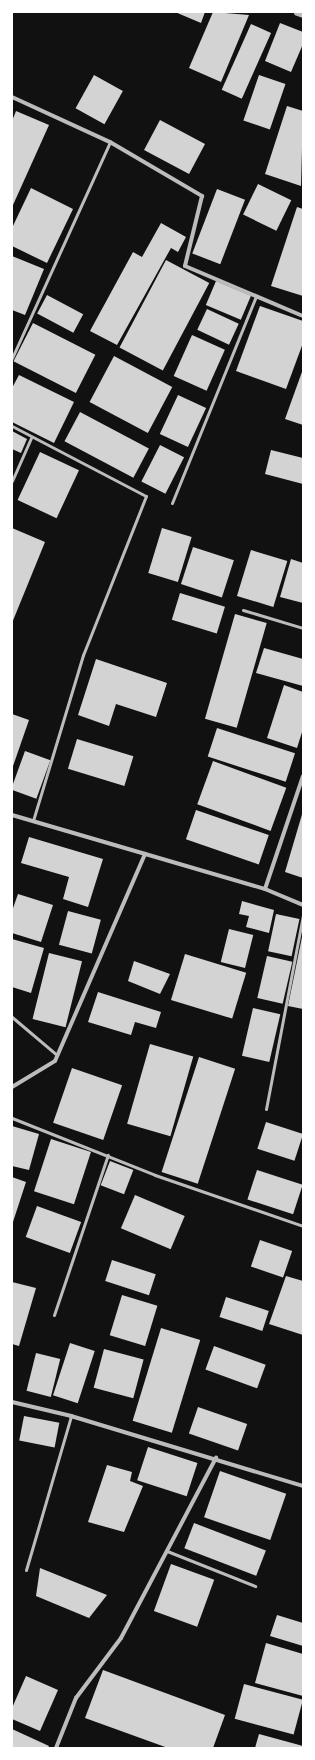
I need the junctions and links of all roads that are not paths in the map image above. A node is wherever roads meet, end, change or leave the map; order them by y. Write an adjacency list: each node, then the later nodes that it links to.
1 (298, 12): 2 (street)
2 (303, 14)
3 (12, 97): 4 (street)
4 (110, 142): 5 (street); 7 (lane)
5 (256, 296): 6 (street); 11 (lane)
6 (303, 316)
7 (12, 358)
8 (12, 426): 9 (lane)
9 (30, 438): 10 (lane); 16 (lane)
10 (12, 481)
11 (172, 503)
12 (243, 610): 13 (lane)
13 (303, 628)
14 (303, 776): 18 (street)
15 (12, 815): 16 (street)
16 (32, 821): 17 (street)
17 (145, 854): 18 (street); 22 (street)
18 (265, 889): 19 (street)
19 (303, 905)
20 (303, 916): 24 (lane)
21 (12, 1017): 22 (lane)
22 (58, 1055): 23 (street)
23 (12, 1087)
24 (266, 1109)
25 (12, 1118): 26 (lane)
26 (108, 1155): 27 (lane); 28 (lane)
27 (303, 1226)
28 (54, 1315)
29 (12, 1402): 30 (street)
30 (71, 1416): 31 (street); 34 (lane)
31 (216, 1458): 32 (street); 33 (street)
32 (303, 1486)
33 (167, 1551): 35 (lane); 36 (street)
34 (26, 1570)
35 (255, 1586)
36 (56, 1748)

